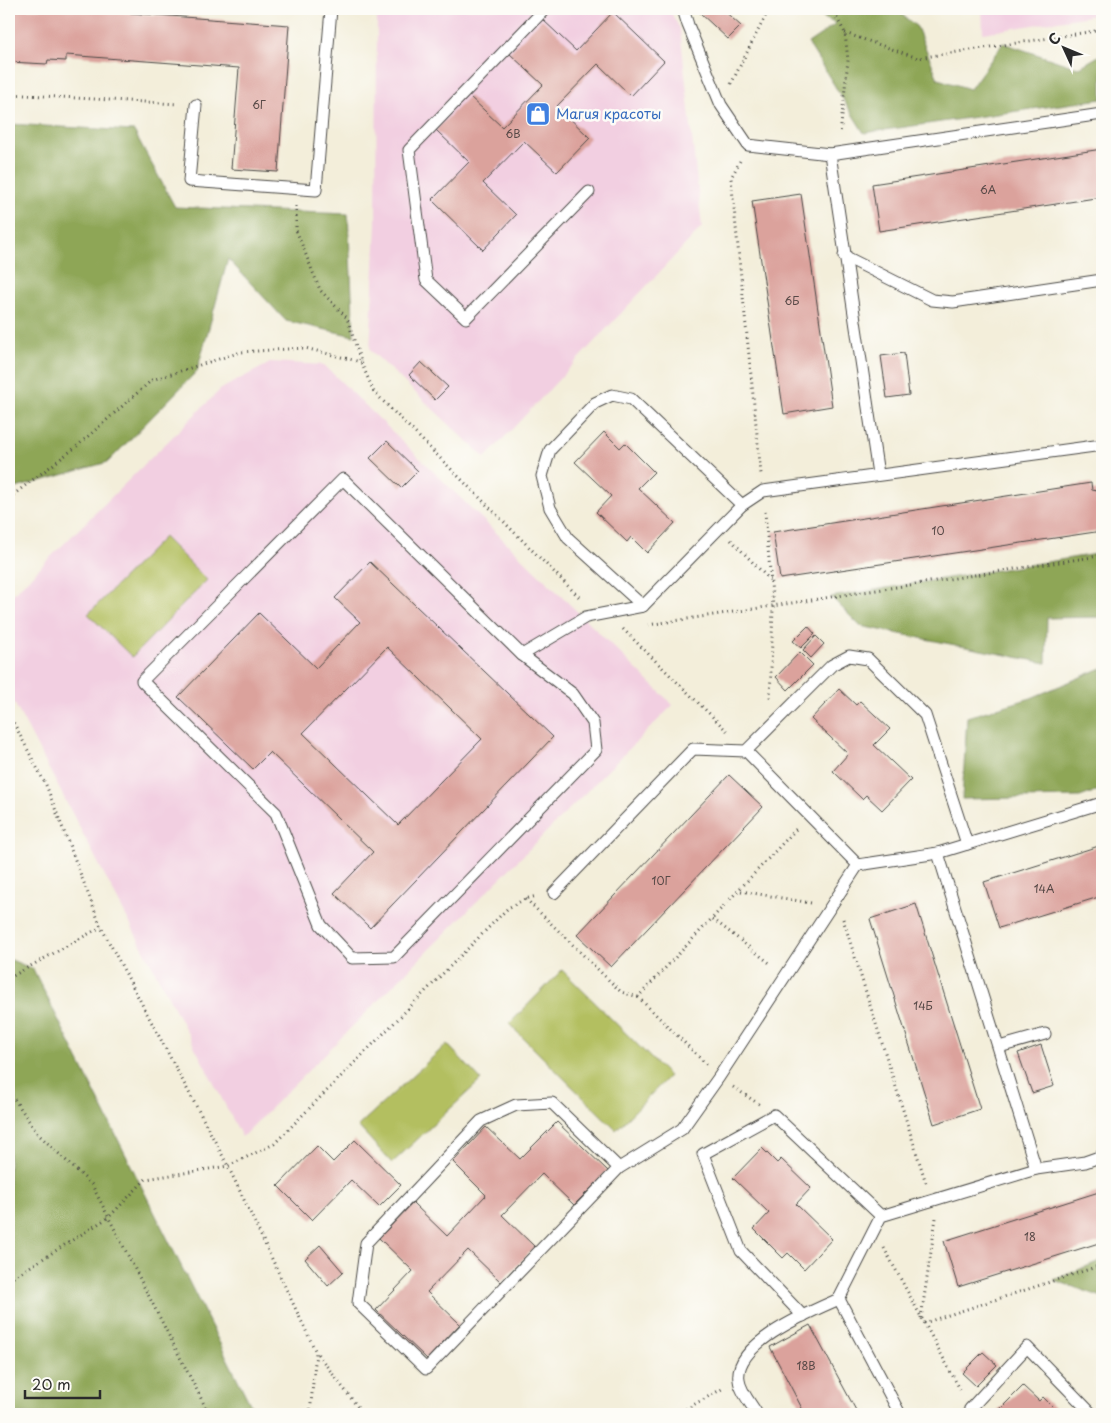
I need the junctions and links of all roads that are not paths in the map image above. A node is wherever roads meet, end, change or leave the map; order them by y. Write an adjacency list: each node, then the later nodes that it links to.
1 (331, 9): 4 (lane)
2 (545, 9): 7 (lane)
3 (683, 9): 6 (lane)
4 (196, 105)
5 (1102, 114): 6 (lane)
6 (834, 153): 8 (lane)
7 (588, 192)
8 (844, 256): 9 (lane); 11 (lane)
9 (1102, 280)
10 (1102, 445): 11 (lane)
11 (878, 474): 12 (lane)
12 (742, 505): 13 (lane); 13 (lane)
13 (643, 606): 14 (lane)
14 (522, 655): 14 (lane)
15 (746, 751): 17 (lane); 19 (lane); 20 (lane)
16 (1102, 803): 17 (lane)
17 (967, 844): 18 (lane)
18 (938, 853): 19 (lane); 22 (lane)
19 (858, 865): 24 (lane)
20 (554, 893)
21 (1045, 1034): 22 (lane)
22 (999, 1047): 25 (lane)
23 (1102, 1156): 25 (lane)
24 (619, 1168): 24 (lane)
25 (1036, 1168): 26 (lane)
26 (881, 1216): 27 (lane); 28 (lane)
27 (838, 1299): 28 (lane); 31 (lane)
28 (803, 1316): 30 (lane)
29 (972, 1411): 32 (lane)
30 (757, 1414)
31 (900, 1414)
32 (1092, 1414)

